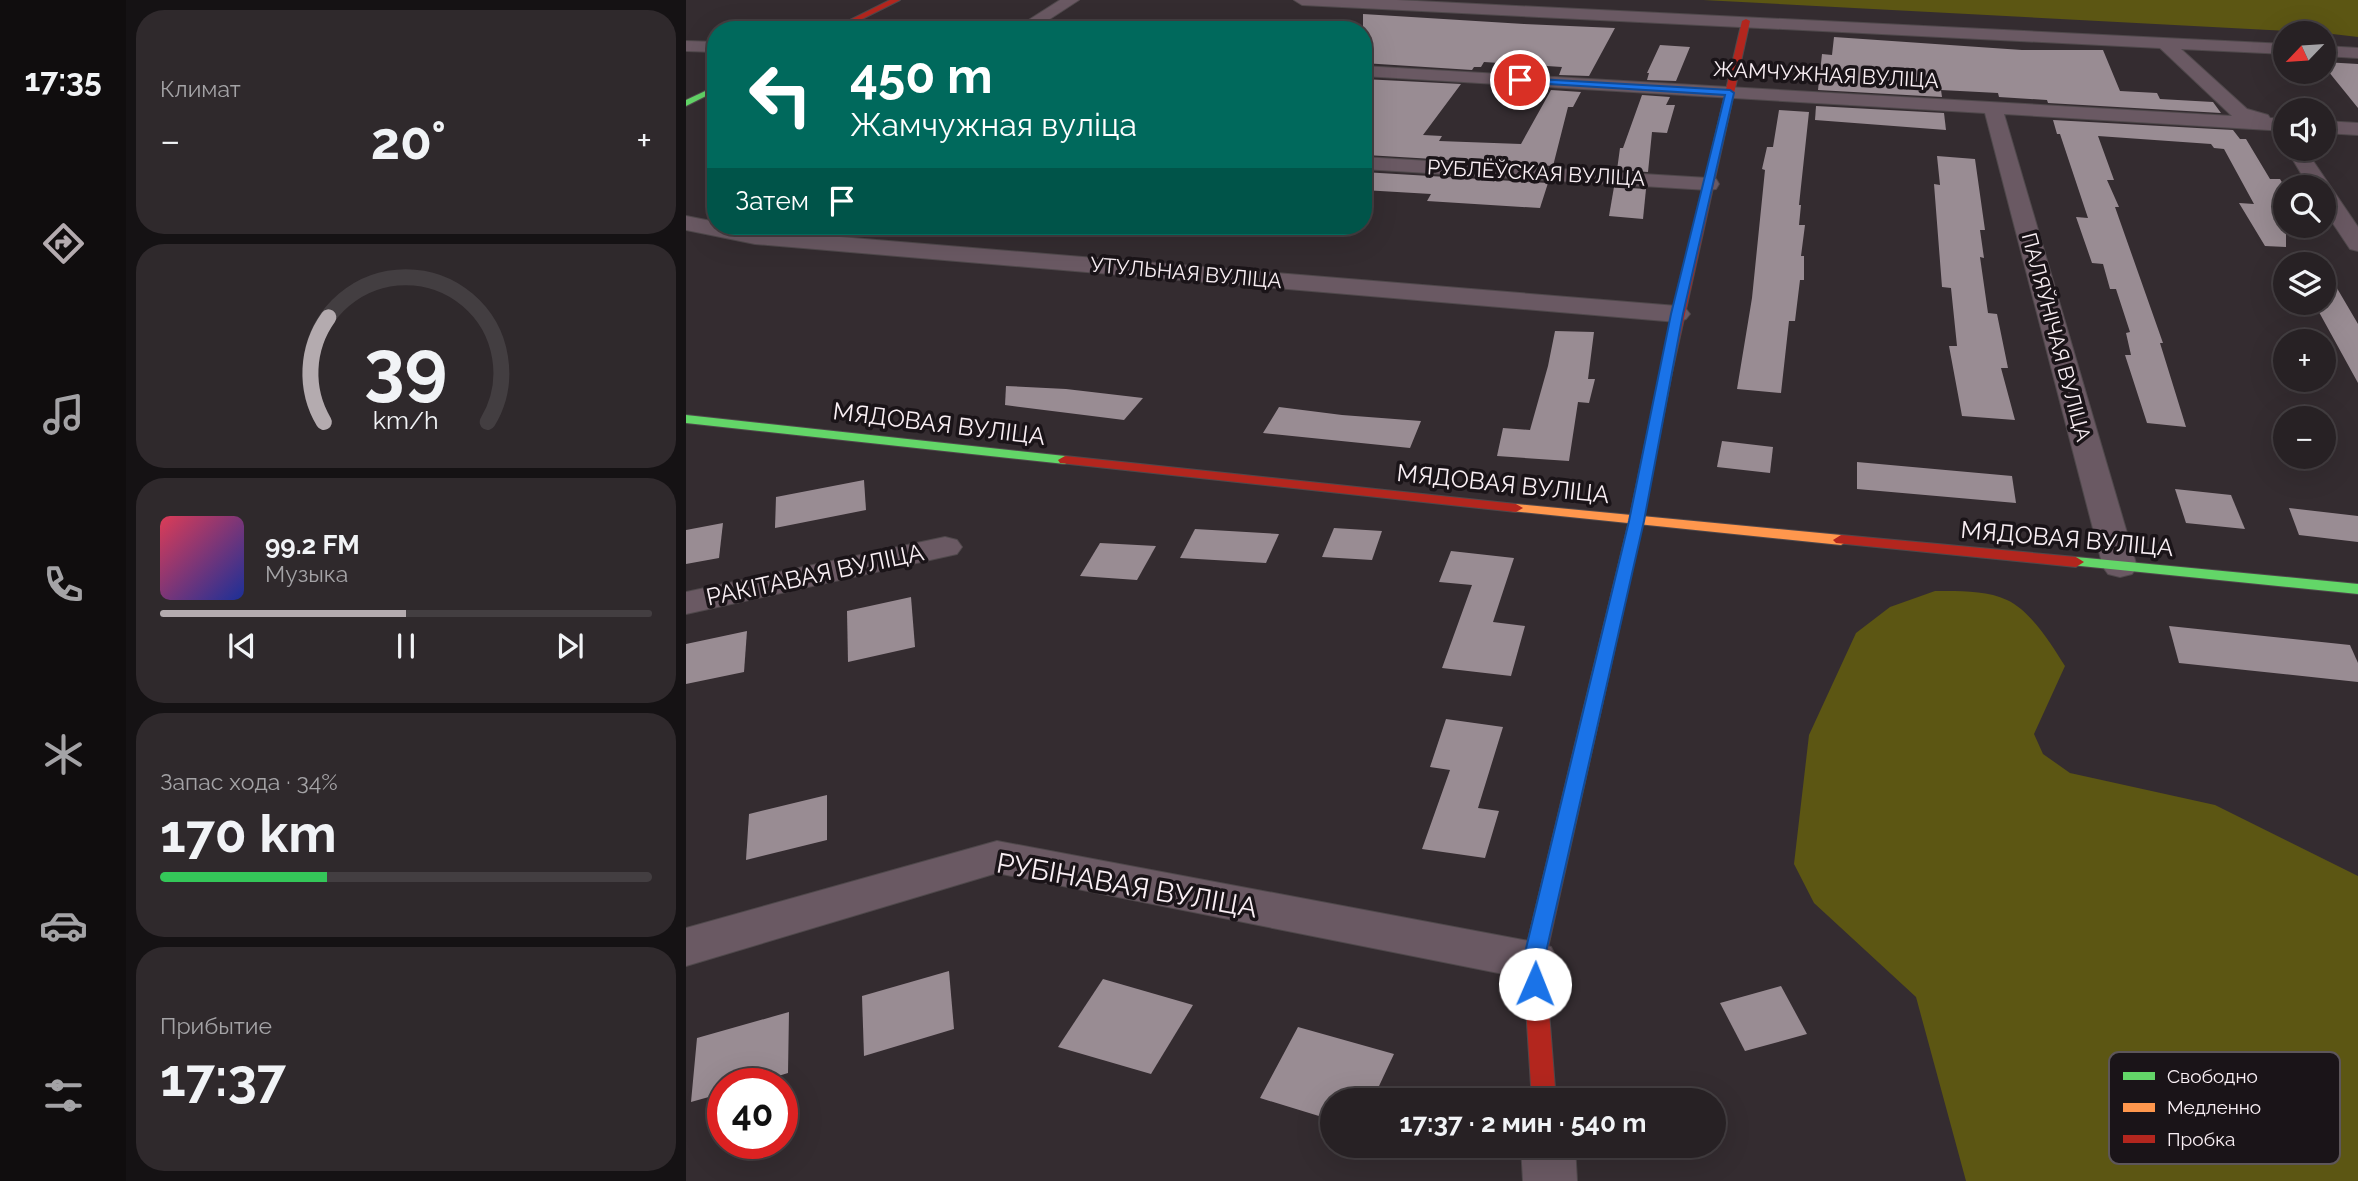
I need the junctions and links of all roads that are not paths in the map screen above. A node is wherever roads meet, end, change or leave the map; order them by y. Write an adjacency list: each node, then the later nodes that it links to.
1 (896, 0): 4 (street)
2 (1071, 0): 5 (street)
3 (1302, 0): 6 (street)
4 (853, 21)
5 (1036, 21)
6 (1746, 21): 7 (street); 15 (street)
7 (2164, 42): 10 (street); 18 (street)
8 (686, 46): 9 (street)
9 (707, 47)
10 (2273, 48)
11 (2336, 52): 12 (street)
12 (2358, 53)
13 (1372, 72): 15 (street, ЖАМЧУЖНАЯ ВУЛІЦА)
14 (707, 92): 16 (street)
15 (1730, 93): 17 (street, ЖАМЧУЖНАЯ ВУЛІЦА); 23 (street)
16 (686, 103)
17 (1993, 108): 19 (street, ЖАМЧУЖНАЯ ВУЛІЦА); 31 (street, ПАЛЯЎНІЧАЯ ВУЛІЦА)
18 (2273, 125)
19 (2273, 127)
20 (2336, 128): 21 (street)
21 (2358, 129)
22 (1372, 164): 23 (street, РУБЛЁЎСКАЯ ВУЛІЦА)
23 (1708, 184): 27 (street)
24 (2336, 210): 26 (street)
25 (747, 235): 27 (street, УТУЛЬНАЯ ВУЛІЦА)
26 (2358, 243)
27 (1677, 314): 29 (street)
28 (686, 418): 29 (street, МЯДОВАЯ ВУЛІЦА)
29 (1636, 521): 31 (street, МЯДОВАЯ ВУЛІЦА); 35 (street)
30 (945, 547): 33 (street, РАКІТАВАЯ ВУЛІЦА)
31 (2119, 567): 32 (street, МЯДОВАЯ ВУЛІЦА)
32 (2358, 589)
33 (686, 603)
34 (686, 947): 35 (street, РУБІНАВАЯ ВУЛІЦА)
35 (1534, 961): 36 (street)
36 (1543, 1088)
37 (1549, 1158): 38 (street)
38 (1550, 1181)

